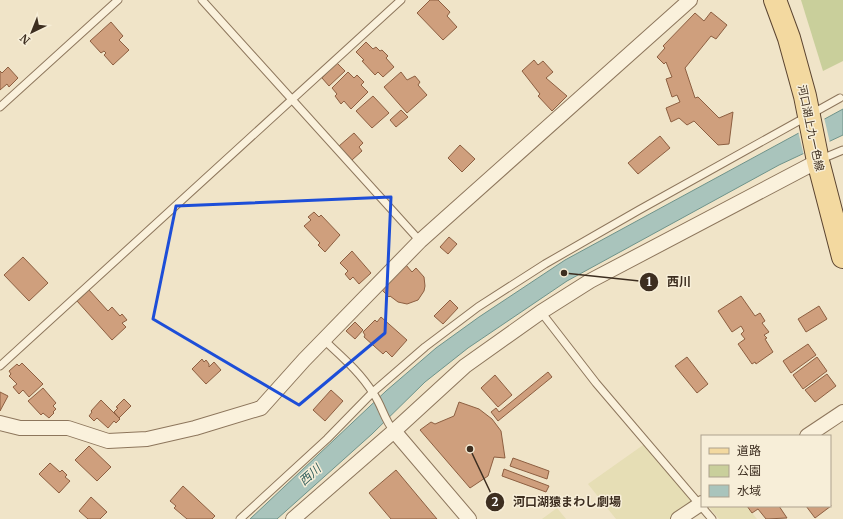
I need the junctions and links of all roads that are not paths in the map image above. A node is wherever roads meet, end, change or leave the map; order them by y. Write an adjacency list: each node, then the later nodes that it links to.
1 (118, 0): 8 (lane)
2 (202, 0): 6 (lane)
3 (401, 0): 6 (lane)
4 (690, 0): 12 (street)
5 (775, 0): 9 (main road, 河口湖上九一色線)
6 (292, 98): 12 (lane); 16 (lane)
7 (840, 98): 9 (lane)
8 (0, 108)
9 (810, 118): 11 (main road, 河口湖上九一色線); 17 (lane)
10 (843, 150): 11 (lane)
11 (817, 157): 13 (main road, 河口湖上九一色線); 14 (street)
12 (420, 241): 15 (street)
13 (843, 257)
14 (541, 312): 20 (street); 22 (lane)
15 (324, 340): 17 (lane); 19 (street)
16 (0, 366)
17 (374, 394): 20 (lane); 24 (lane)
18 (843, 412): 21 (street)
19 (0, 423)
20 (392, 428): 25 (street); 26 (street)
21 (808, 435)
22 (701, 504): 27 (street)
23 (703, 507): 28 (lane)
24 (240, 519)
25 (293, 519)
26 (469, 519)
27 (678, 519)
28 (712, 519)

